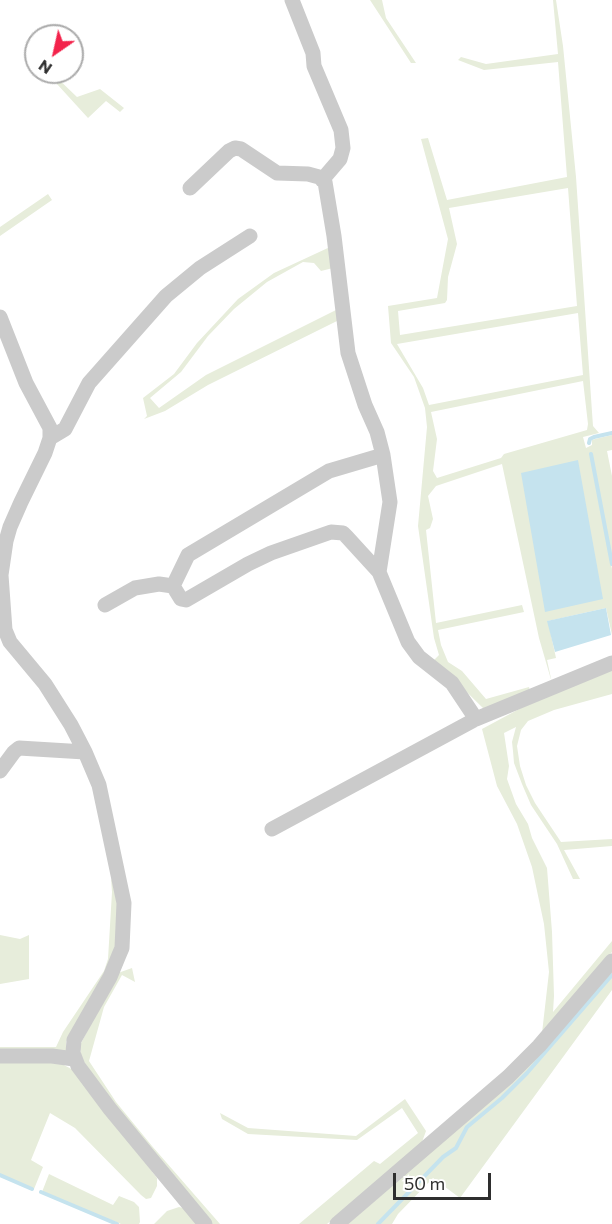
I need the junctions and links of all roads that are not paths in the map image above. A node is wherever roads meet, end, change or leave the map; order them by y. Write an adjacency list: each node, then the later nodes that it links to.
1 (292, 0): 2 (street)
2 (322, 180): 3 (street); 7 (street)
3 (190, 188)
4 (250, 236): 6 (street)
5 (0, 317): 6 (street)
6 (50, 438): 13 (street)
7 (383, 455): 8 (street); 9 (street)
8 (379, 572): 9 (street); 12 (street)
9 (173, 586): 10 (street)
10 (105, 605)
11 (612, 663): 12 (street)
12 (476, 719): 15 (street)
13 (85, 752): 14 (street); 18 (street)
14 (0, 771)
15 (272, 829)
16 (612, 961): 20 (street)
17 (0, 1056): 18 (street)
18 (74, 1059): 19 (street)
19 (205, 1224)
20 (337, 1224)

